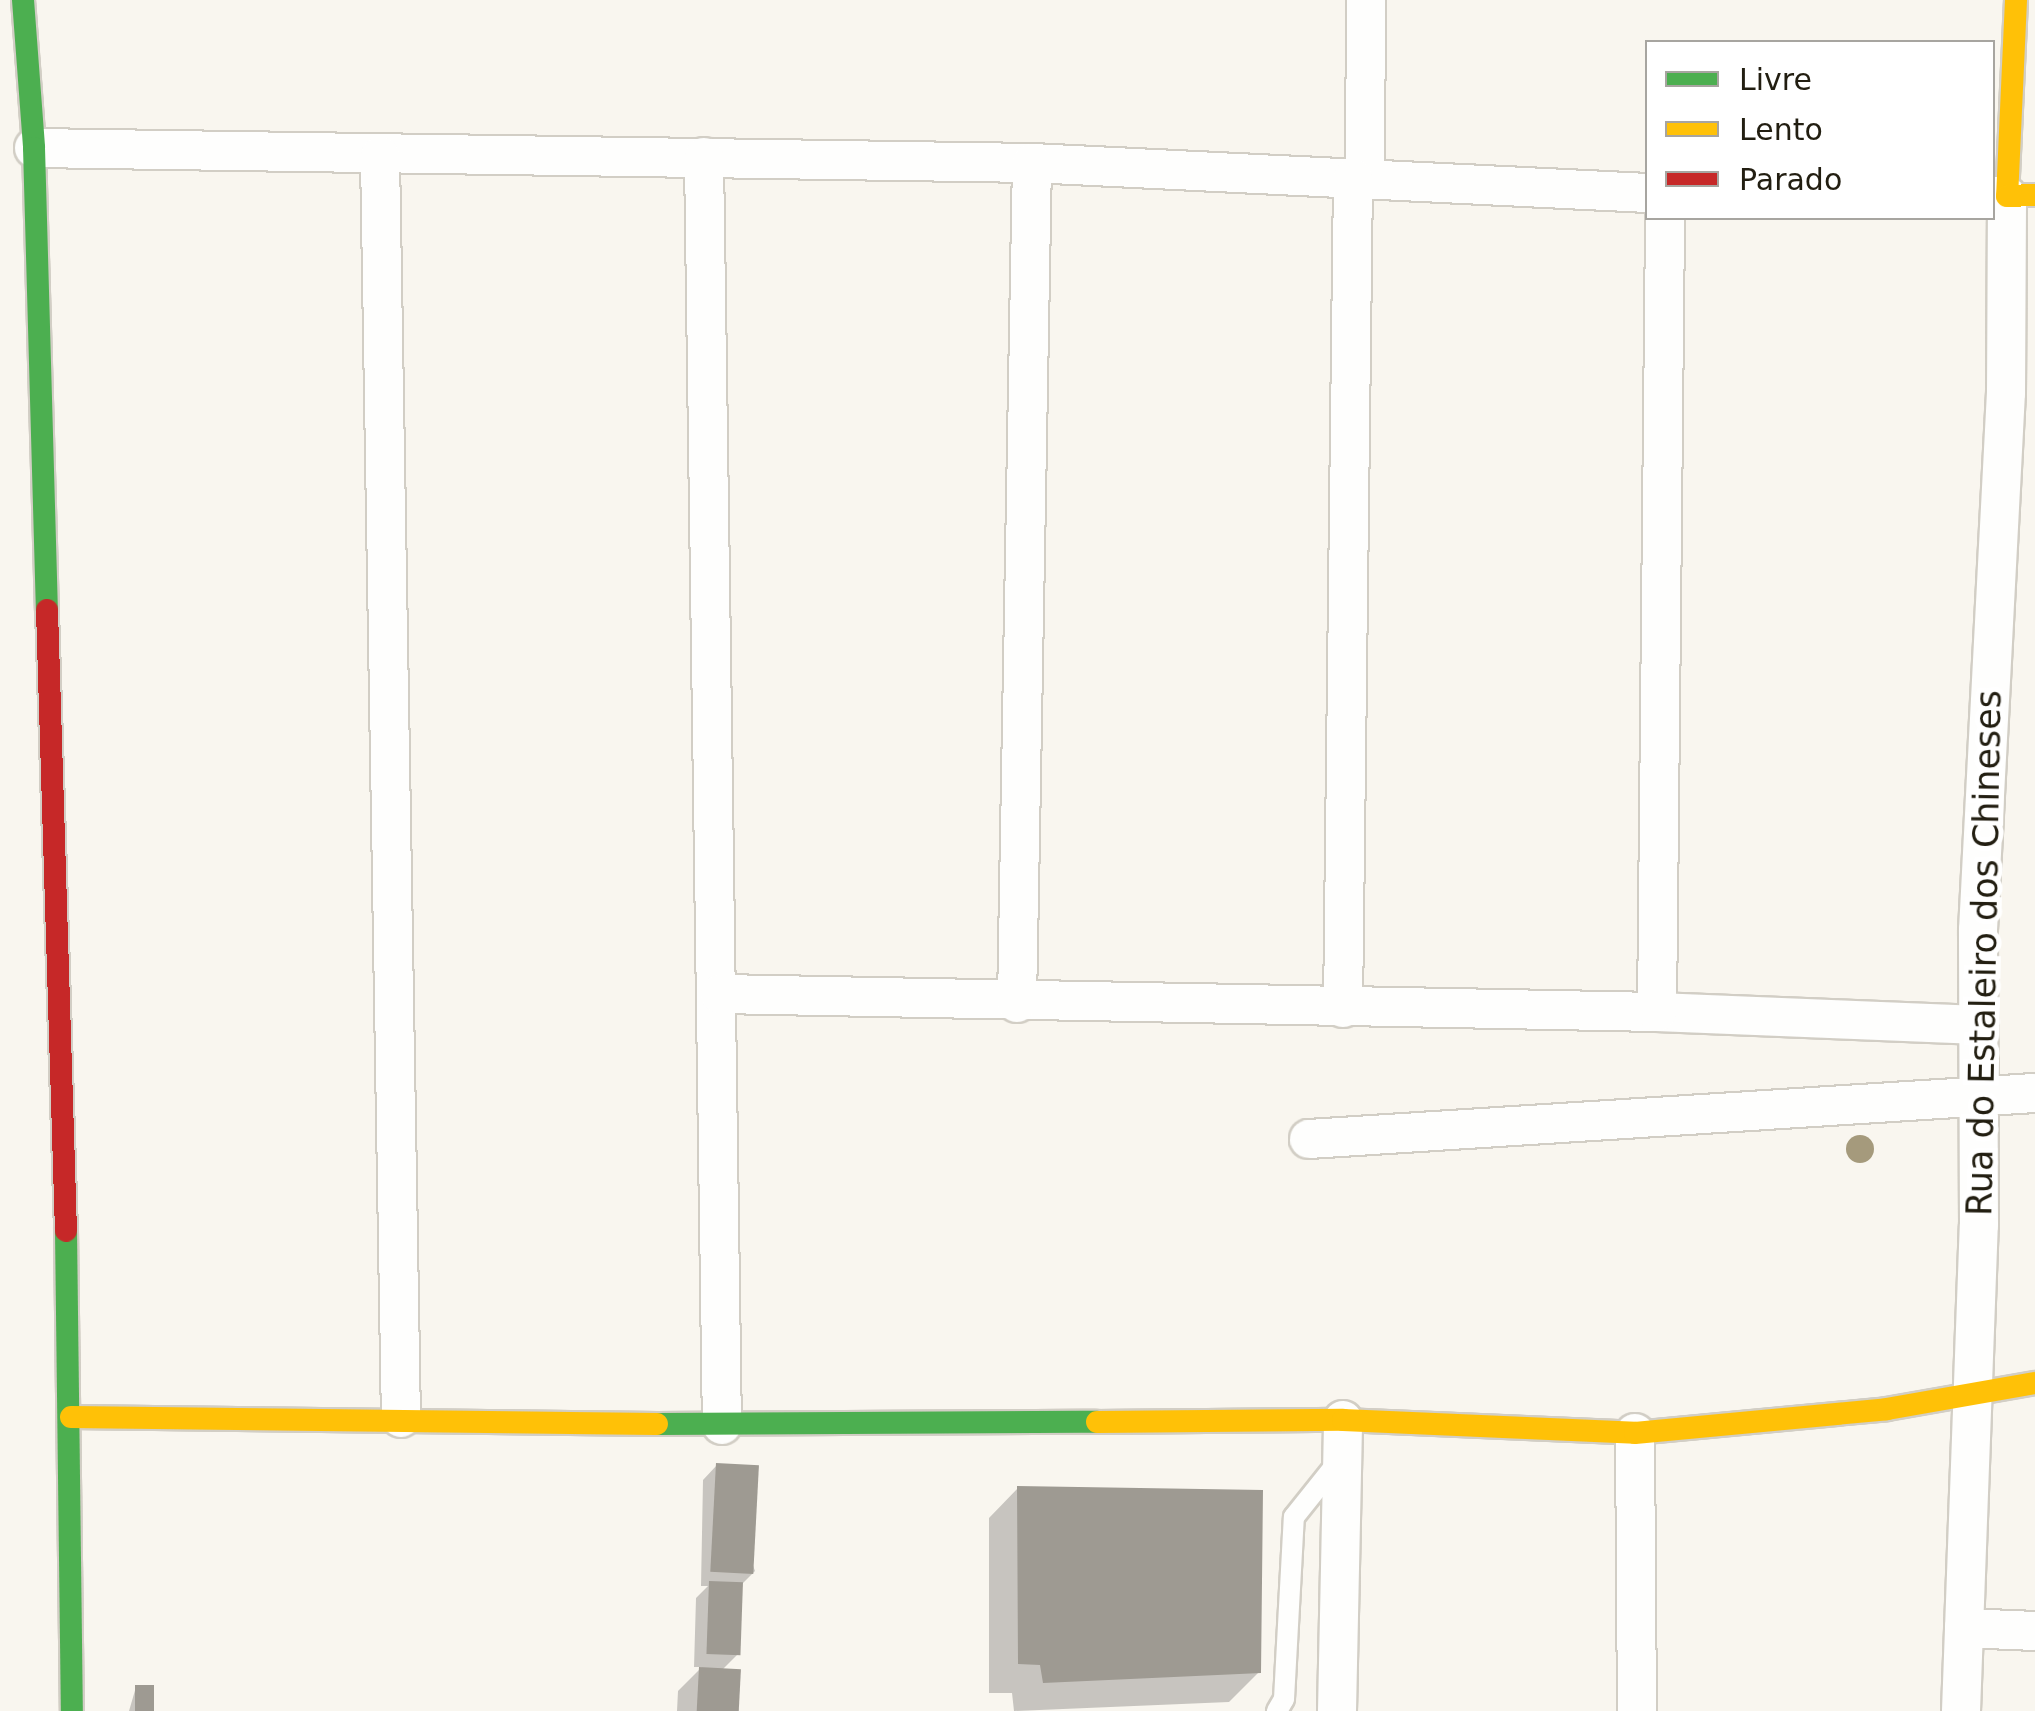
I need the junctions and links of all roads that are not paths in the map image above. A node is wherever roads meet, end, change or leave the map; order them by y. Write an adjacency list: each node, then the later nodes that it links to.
1 (23, 0): 4 (street)
2 (1366, 0): 9 (street)
3 (2016, 0): 11 (street)
4 (14, 107): 5 (street)
5 (34, 148): 6 (street); 23 (street)
6 (380, 156): 7 (street); 24 (street)
7 (704, 157): 8 (street); 13 (street)
8 (1032, 164): 9 (street); 14 (street)
9 (1359, 178): 10 (street); 15 (street)
10 (1645, 193)
11 (2012, 196): 17 (street, Rua do Estaleiro dos Chineses)
12 (1665, 220): 16 (street)
13 (720, 994): 14 (street); 25 (street)
14 (1016, 1003): 15 (street)
15 (1342, 1008): 16 (street)
16 (1657, 1012): 17 (street)
17 (1979, 1025): 19 (street, Rua do Estaleiro dos Chineses)
18 (2035, 1093): 19 (street)
19 (1979, 1099): 20 (street); 22 (street, Rua do Estaleiro dos Chineses)
20 (1309, 1139)
21 (2035, 1384): 22 (street)
22 (1972, 1396): 26 (street); 28 (street, Rua do Estaleiro dos Chineses)
23 (72, 1418): 24 (street); 30 (street)
24 (401, 1418): 25 (street)
25 (722, 1424): 27 (street)
26 (1635, 1433): 27 (street); 33 (street)
27 (1342, 1438): 31 (lane); 32 (street)
28 (1964, 1628): 29 (street); 34 (street, Rua do Estaleiro dos Chineses)
29 (2035, 1632)
30 (72, 1711)
31 (1277, 1711)
32 (1337, 1711)
33 (1637, 1711)
34 (1960, 1711)

